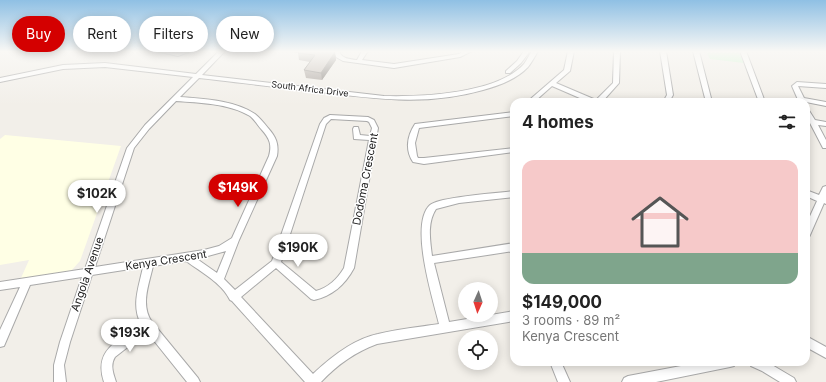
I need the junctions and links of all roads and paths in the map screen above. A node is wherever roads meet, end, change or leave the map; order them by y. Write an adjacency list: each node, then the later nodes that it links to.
1 (34, 69): 14 (street, South Africa Drive)
2 (48, 69): 15 (street, South Africa Drive)
3 (147, 69): 13 (street, South Africa Drive)
4 (170, 69): 13 (street, South Africa Drive)
5 (204, 69): 13 (street, Angola Avenue)
6 (513, 69): 13 (street, South Africa Drive)
7 (520, 69): 13 (street, South Africa Drive)
8 (568, 69): 16 (street)
9 (616, 69): 20 (street)
10 (666, 69): 21 (street)
11 (700, 69): 22 (street)
12 (750, 69): 23 (street)
13 (200, 73): 25 (street, Angola Avenue)
14 (0, 76)
15 (0, 80)
16 (552, 84): 18 (street); 19 (street)
17 (826, 86): 24 (street)
18 (537, 98)
19 (585, 98)
20 (602, 98)
21 (668, 98)
22 (707, 98)
23 (761, 98)
24 (801, 98)
25 (174, 99): 41 (street); 47 (street, Angola Avenue)
26 (810, 102): 27 (street)
27 (826, 104)
28 (510, 114): 35 (street)
29 (810, 121): 31 (street)
30 (810, 122): 34 (street)
31 (826, 124)
32 (356, 129): 33 (street)
33 (373, 138): 45 (street, Dodoma Crescent); 45 (street, Dodoma Crescent)
34 (826, 146)
35 (510, 150)
36 (826, 189): 39 (street)
37 (510, 195): 44 (street)
38 (810, 195): 39 (street)
39 (824, 200): 40 (street)
40 (810, 227)
41 (235, 240): 43 (street, Kenya Crescent); 48 (street)
42 (510, 248): 44 (street)
43 (188, 257): 46 (street, Kenya Crescent); 48 (street)
44 (428, 260): 54 (street)
45 (276, 262): 51 (street)
46 (150, 263): 47 (street, Kenya Crescent); 53 (street)
47 (88, 272): 49 (street, Kenya Crescent); 61 (street, Angola Avenue)
48 (219, 280): 51 (street)
49 (27, 282): 50 (street, Kenya Crescent); 55 (street)
50 (0, 286)
51 (233, 297): 64 (street)
52 (510, 317): 54 (street)
53 (148, 325): 62 (street); 63 (street)
54 (445, 327): 64 (street)
55 (0, 342)
56 (810, 343): 57 (street)
57 (826, 352)
58 (557, 366): 65 (street)
59 (710, 366): 66 (street)
60 (764, 366): 67 (street)
61 (60, 382)
62 (110, 382)
63 (194, 382)
64 (313, 382)
65 (564, 382)
66 (628, 382)
67 (790, 382)

